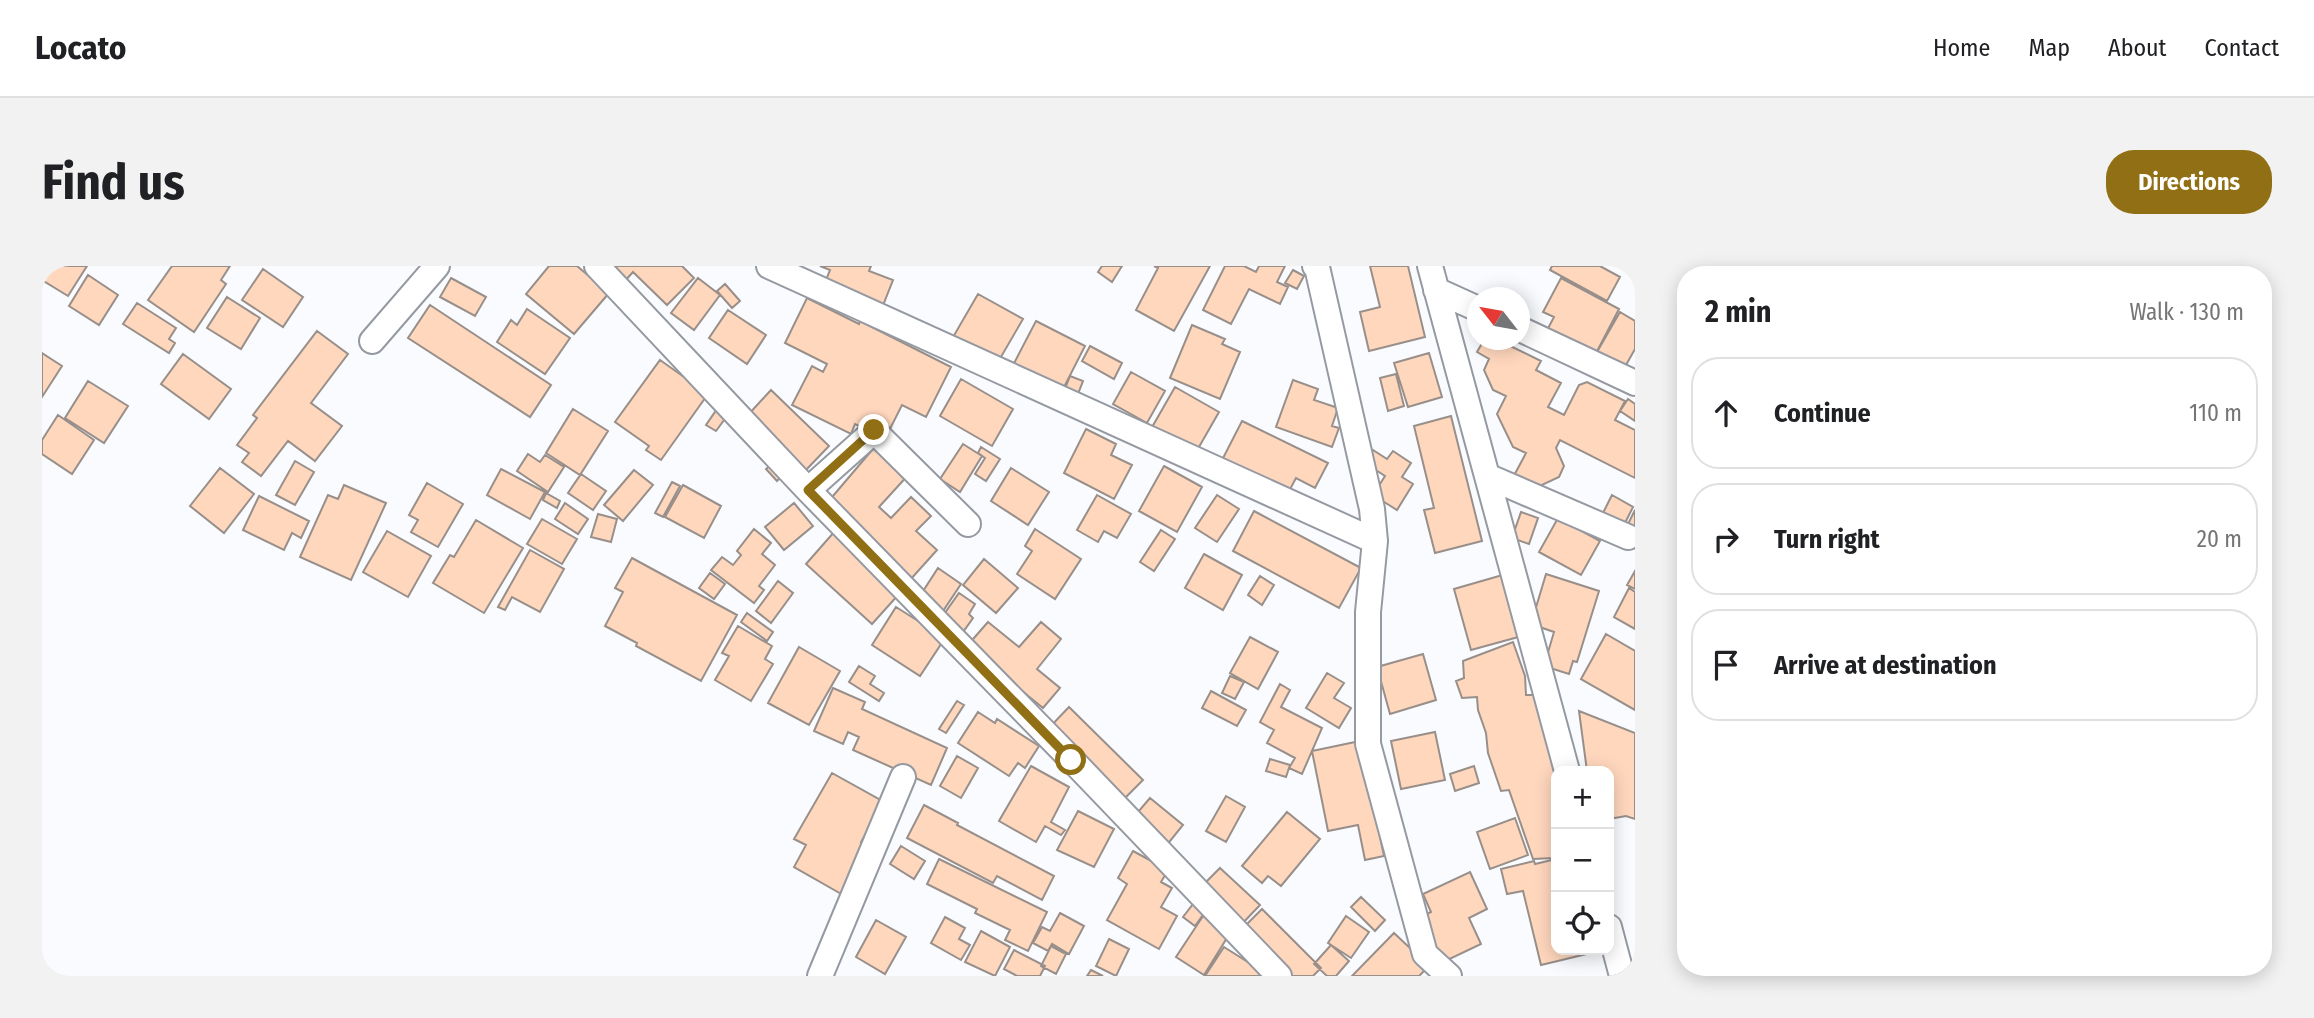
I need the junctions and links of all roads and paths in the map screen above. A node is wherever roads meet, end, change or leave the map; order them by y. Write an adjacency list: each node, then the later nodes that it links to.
1 (437, 266): 8 (street)
2 (597, 266): 11 (street)
3 (769, 266): 14 (street)
4 (1317, 266): 14 (street)
5 (1433, 278): 6 (street); 10 (street)
6 (1467, 301)
7 (1530, 334): 9 (street)
8 (372, 341)
9 (1635, 383)
10 (1486, 476): 13 (street); 15 (street)
11 (808, 490): 12 (street); 19 (street)
12 (968, 524)
13 (1628, 537)
14 (1375, 541): 20 (street)
15 (1566, 766)
16 (903, 777): 18 (street)
17 (1614, 946): 21 (street)
18 (820, 976)
19 (1279, 976)
20 (1449, 976)
21 (1622, 976)

